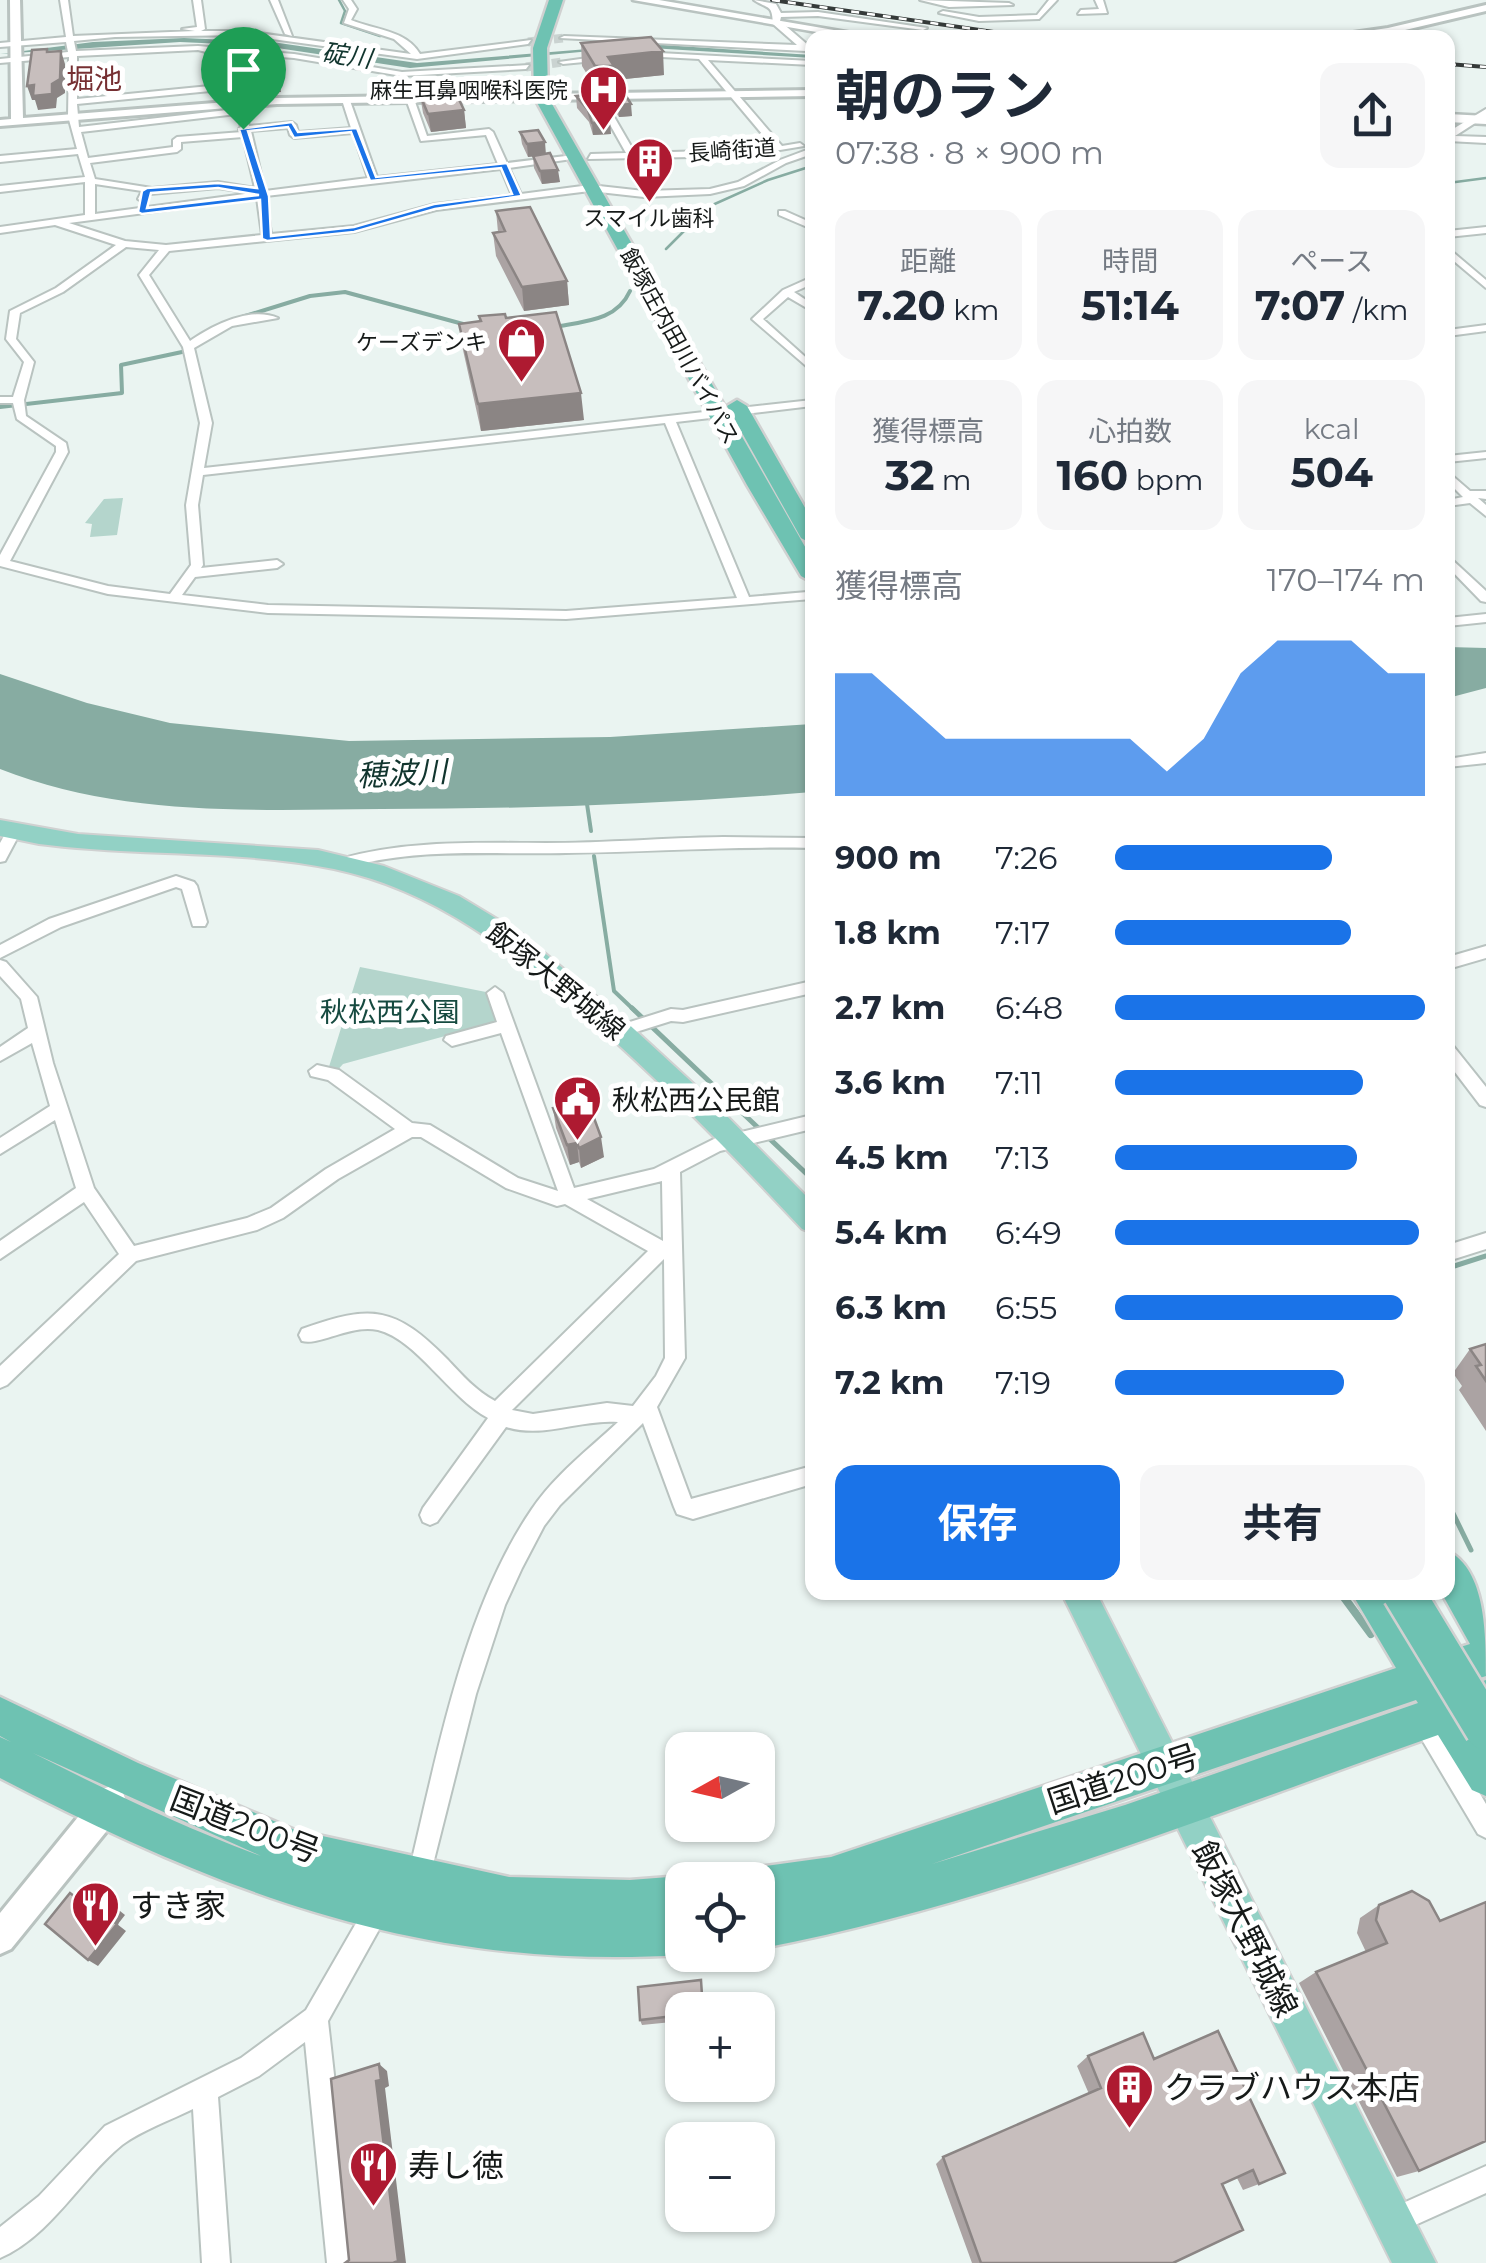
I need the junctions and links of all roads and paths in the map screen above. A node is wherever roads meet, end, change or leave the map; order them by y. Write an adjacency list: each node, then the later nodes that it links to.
1 (16, 0): 13 (street); 26 (street)
2 (64, 0): 25 (street)
3 (197, 0): 20 (street)
4 (274, 0): 24 (street)
5 (346, 0): 35 (street)
6 (556, 0): 31 (highway, 飯塚庄内田川バイパス)
7 (568, 0): 31 (highway, 飯塚庄内田川バイパス)
8 (638, 0): 18 (main road)
9 (758, 0): 18 (street)
10 (924, 0): 14 (street)
11 (1053, 0): 14 (street)
12 (1099, 0): 17 (street)
13 (0, 1)
14 (948, 5): 15 (street); 19 (street)
15 (1020, 5)
16 (1486, 8): 23 (street)
17 (1081, 12)
18 (777, 18): 19 (street); 21 (main road); 29 (street)
19 (924, 28): 22 (street)
20 (201, 29): 24 (street); 25 (street)
21 (836, 30)
22 (921, 30)
23 (1392, 30)
24 (289, 34): 28 (street)
25 (71, 38): 26 (street); 28 (street); 32 (street)
26 (16, 44): 27 (street); 37 (street)
27 (0, 46)
28 (338, 46): 35 (street)
29 (805, 48)
30 (805, 51): 31 (street)
31 (545, 52): 32 (street); 35 (street); 36 (street); 44 (highway, 飯塚庄内田川バイパス)
32 (72, 54): 37 (street); 40 (street); 47 (street)
33 (628, 55): 34 (street)
34 (700, 56): 39 (street); 42 (street)
35 (417, 57)
36 (612, 57)
37 (16, 59): 38 (street); 52 (street)
38 (0, 61)
39 (805, 63)
40 (234, 86): 47 (street); 48 (street)
41 (805, 93): 42 (street)
42 (731, 94): 43 (street); 60 (street)
43 (598, 96): 44 (street); 64 (street)
44 (549, 97): 45 (street); 65 (highway, 飯塚庄内田川バイパス)
45 (410, 99): 46 (street); 67 (street)
46 (346, 100): 48 (street); 55 (street)
47 (72, 102): 50 (street)
48 (238, 107): 50 (street); 54 (street); 56 (street)
49 (1486, 112): 51 (street)
50 (72, 116): 52 (street); 54 (street)
51 (1479, 120): 57 (street)
52 (17, 122): 53 (street)
53 (0, 124)
54 (75, 130): 63 (street)
55 (354, 130): 56 (street); 69 (street)
56 (244, 132): 63 (street); 74 (street)
57 (1455, 133)
58 (1455, 138): 59 (street)
59 (1486, 140)
60 (778, 147): 61 (street, 長崎街道); 64 (street, 長崎街道)
61 (805, 149)
62 (805, 152): 73 (street)
63 (82, 156): 66 (street); 68 (street)
64 (632, 156): 65 (street, 長崎街道)
65 (583, 158): 67 (street, 長崎街道); 70 (highway, 飯塚庄内田川バイパス); 73 (highway, 飯塚庄内田川バイパス)
66 (0, 159)
67 (504, 165): 69 (street, 長崎街道); 75 (street)
68 (90, 180): 71 (street); 72 (street); 78 (street)
69 (373, 180): 74 (street, 長崎街道)
70 (590, 188): 73 (street); 75 (street); 104 (highway, 飯塚庄内田川バイパス)
71 (0, 189)
72 (147, 191): 74 (street); 76 (street)
73 (612, 193): 98 (highway, 飯塚庄内田川バイパス)
74 (262, 194): 76 (street); 84 (street)
75 (518, 196): 84 (street)
76 (142, 212): 78 (street)
77 (782, 213): 80 (street)
78 (90, 219): 79 (street)
79 (58, 223): 81 (street); 85 (street)
80 (805, 223)
81 (0, 230)
82 (1486, 230): 83 (street)
83 (1455, 233)
84 (267, 239): 86 (street)
85 (124, 244): 86 (street); 93 (street)
86 (166, 248): 97 (street)
87 (1455, 257): 89 (street)
88 (805, 284): 90 (street)
89 (1486, 285)
90 (788, 292): 91 (street); 99 (street)
91 (805, 303)
92 (2, 311): 93 (street)
93 (15, 311): 101 (street)
94 (274, 318): 97 (street)
95 (1486, 328): 96 (street)
96 (1455, 332)
97 (188, 347): 108 (street)
98 (710, 360)
99 (805, 362)
100 (0, 400): 101 (street)
101 (18, 400): 112 (street)
102 (735, 402): 103 (street); 104 (street); 111 (highway, 飯塚庄内田川バイパス)
103 (805, 403)
104 (718, 412): 105 (street); 114 (highway, 飯塚庄内田川バイパス)
105 (669, 418): 108 (street); 120 (street)
106 (1486, 455): 107 (street)
107 (1455, 459)
108 (196, 472): 116 (street)
109 (1475, 496): 110 (street)
110 (1486, 512)
111 (805, 526)
112 (1, 562): 119 (street)
113 (278, 564): 116 (street)
114 (805, 564)
115 (1455, 567): 118 (street)
116 (193, 573): 119 (street)
117 (805, 596): 120 (street)
118 (1486, 598)
119 (173, 599): 120 (street)
120 (744, 599)
121 (1486, 618): 122 (street)
122 (1455, 621)
123 (1486, 758): 124 (street)
124 (1455, 762)
125 (7, 830): 127 (street); 128 (main road, 飯塚大野城線)
126 (805, 843): 128 (street)
127 (0, 857)
128 (345, 863): 137 (main road, 飯塚大野城線)
129 (199, 922): 130 (street)
130 (0, 952)
131 (1486, 952): 132 (street)
132 (1455, 960)
133 (0, 966): 138 (street)
134 (805, 989): 137 (street)
135 (495, 993): 136 (street)
136 (506, 1026): 139 (street); 151 (street)
137 (626, 1028): 147 (main road, 飯塚大野城線)
138 (37, 1031): 140 (street); 144 (street)
139 (452, 1040)
140 (0, 1055)
141 (1455, 1060): 143 (street)
142 (318, 1072): 146 (street)
143 (1486, 1100)
144 (60, 1108): 148 (street); 150 (street)
145 (805, 1124): 147 (street)
146 (409, 1130): 151 (street); 157 (street)
147 (743, 1139): 149 (street); 152 (main road, 飯塚大野城線)
148 (0, 1148)
149 (670, 1170): 151 (street); 156 (street)
150 (86, 1191): 155 (street); 157 (street)
151 (569, 1198): 156 (street)
152 (805, 1213)
153 (1486, 1240): 154 (street)
154 (1455, 1250)
155 (0, 1251)
156 (667, 1252): 160 (street); 161 (street)
157 (130, 1256): 159 (street)
158 (309, 1335): 161 (street)
159 (0, 1378)
160 (643, 1410): 161 (street); 162 (street); 179 (street)
161 (499, 1414): 163 (street)
162 (805, 1477)
163 (430, 1515)
164 (1455, 1582): 168 (highway)
165 (1082, 1600): 174 (main road, 飯塚大野城線)
166 (1375, 1600): 170 (highway)
167 (1406, 1600): 170 (highway, bridge)
168 (1486, 1636)
169 (1486, 1656): 170 (highway, 国道200号)
170 (1449, 1699): 172 (highway, bridge); 174 (highway, 国道200号); 175 (highway); 177 (highway, 国道200号); 178 (street)
171 (0, 1716): 176 (highway, 国道200号)
172 (1486, 1729)
173 (0, 1758): 176 (highway, 国道200号)
174 (1165, 1766): 177 (main road, 飯塚大野城線); 180 (highway, 国道200号)
175 (1486, 1776)
176 (115, 1794): 179 (highway, 国道200号); 182 (highway, 国道200号); 185 (street)
177 (1181, 1804): 183 (highway, 国道200号); 189 (main road, 飯塚大野城線)
178 (1486, 1826)
179 (419, 1880): 181 (highway, 国道200号)
180 (775, 1886)
181 (665, 1899)
182 (380, 1907): 184 (highway, 国道200号); 186 (street)
183 (775, 1924)
184 (665, 1935)
185 (0, 1938)
186 (314, 2018): 187 (street); 192 (street)
187 (205, 2090): 190 (street); 191 (street)
188 (1486, 2180): 189 (street)
189 (1393, 2222): 193 (main road, 飯塚大野城線)
190 (0, 2244)
191 (216, 2263)
192 (342, 2263)
193 (1415, 2263)

